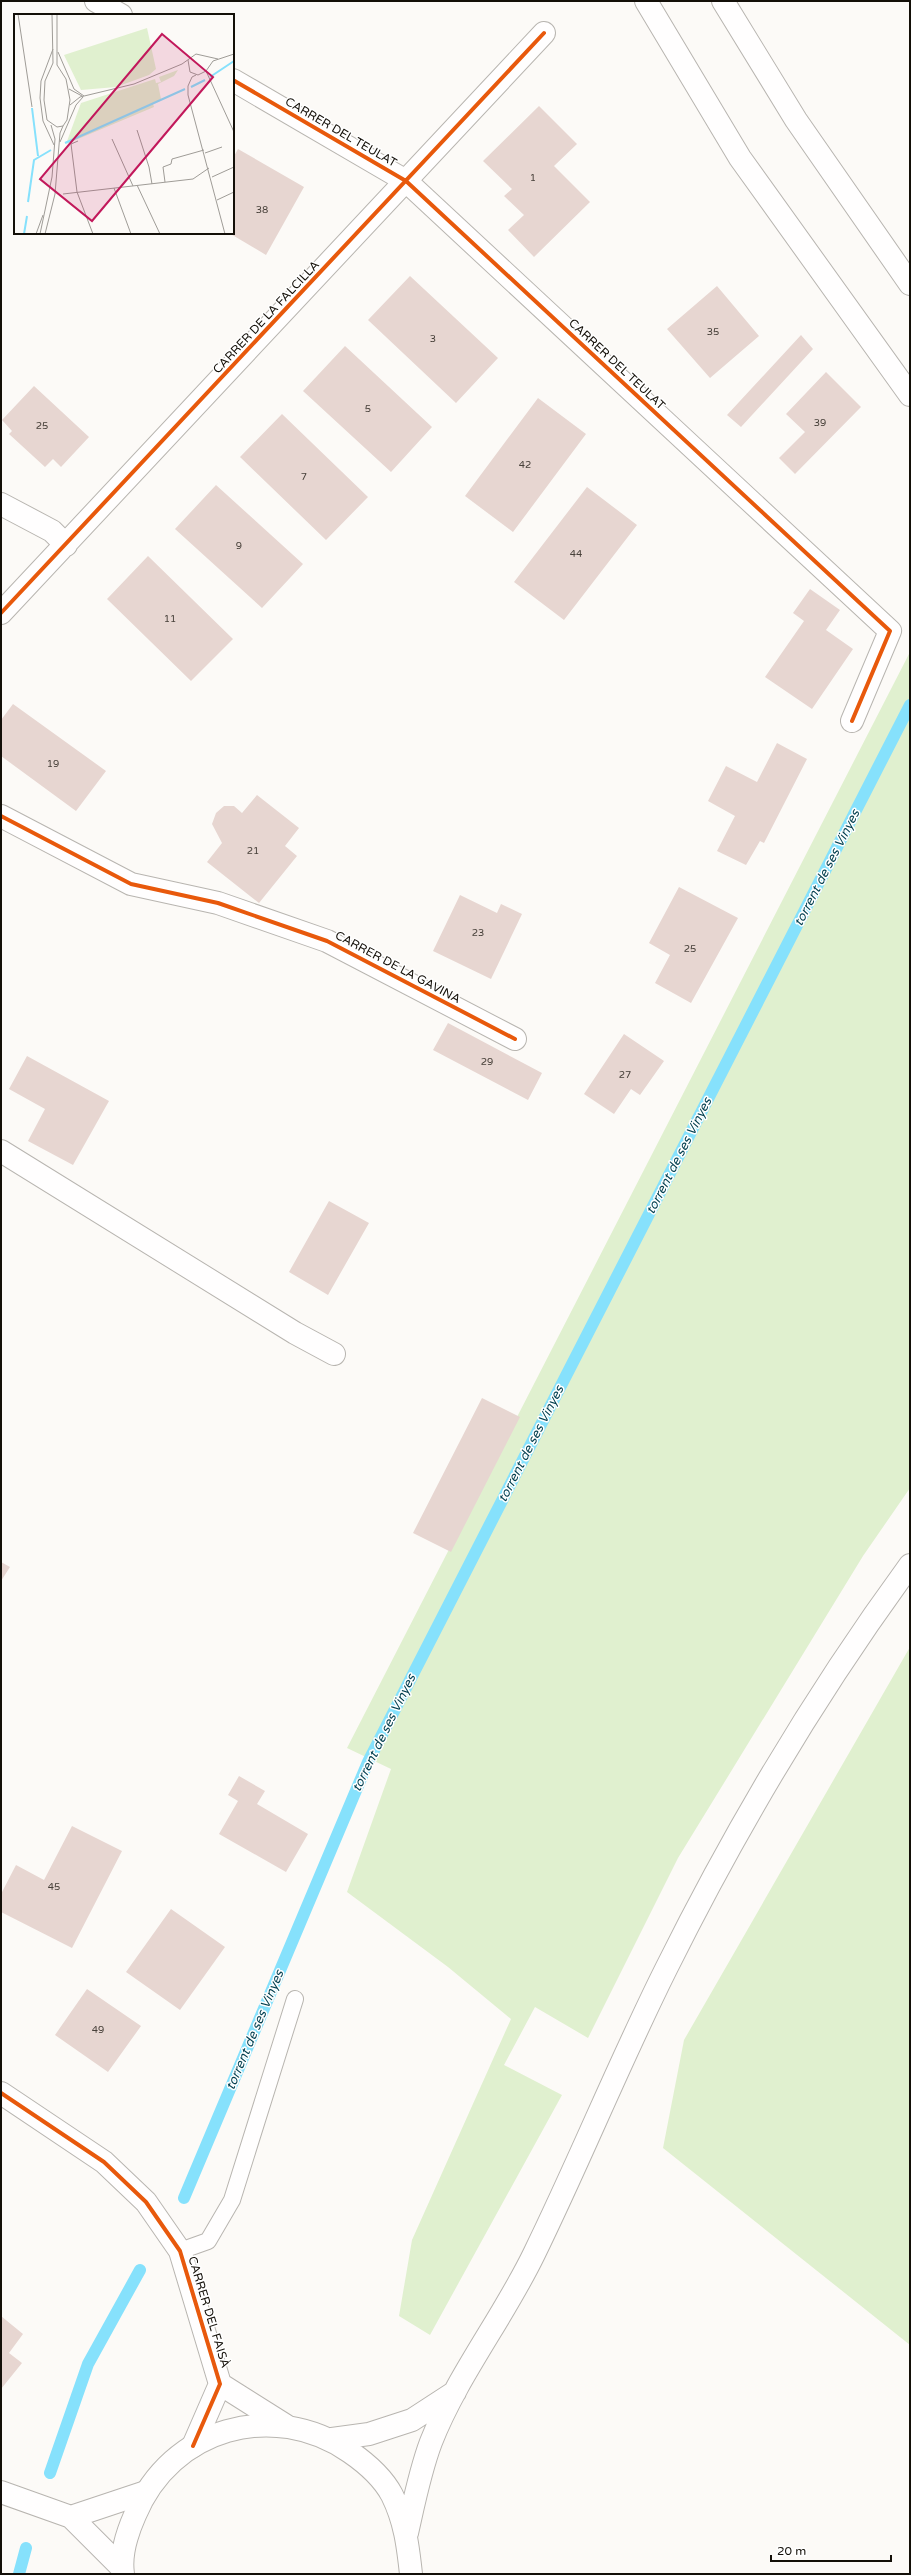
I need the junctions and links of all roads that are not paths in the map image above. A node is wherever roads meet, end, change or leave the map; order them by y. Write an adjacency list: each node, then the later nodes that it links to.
1 (96, 1): 4 (main road)
2 (646, 1): 9 (main road)
3 (723, 1): 8 (main road)
4 (119, 14)
5 (544, 33): 7 (main road, CARRER DE LA FALCILLA)
6 (234, 81): 7 (main road, CARRER DEL TEULAT)
7 (406, 181): 11 (main road, CARRER DE LA FALCILLA); 13 (main road, CARRER DEL TEULAT)
8 (910, 284)
9 (910, 395)
10 (1, 504): 11 (main road)
11 (66, 545): 12 (main road, CARRER DE LA FALCILLA)
12 (1, 613)
13 (852, 721)
14 (1, 816): 15 (main road, CARRER DE LA GAVINA)
15 (515, 1040)
16 (1, 1151): 17 (main road)
17 (334, 1354)
18 (910, 1565): 23 (main road)
19 (295, 1999): 21 (lane)
20 (1, 2093): 21 (main road, CARRER DEL FAISÀ)
21 (180, 2251): 22 (main road, CARRER DEL FAISÀ)
22 (220, 2384): 24 (main road, CARRER DEL FAISÀ); 26 (main road, CARRER DEL FAISÀ)
23 (455, 2392): 25 (main road); 30 (main road)
24 (285, 2425): 25 (main road); 26 (main road)
25 (332, 2440): 30 (main road)
26 (193, 2446): 28 (main road)
27 (1, 2492): 29 (main road)
28 (146, 2492): 29 (main road); 31 (main road)
29 (71, 2517): 31 (main road)
30 (407, 2533): 32 (main road)
31 (123, 2571)
32 (411, 2574)

